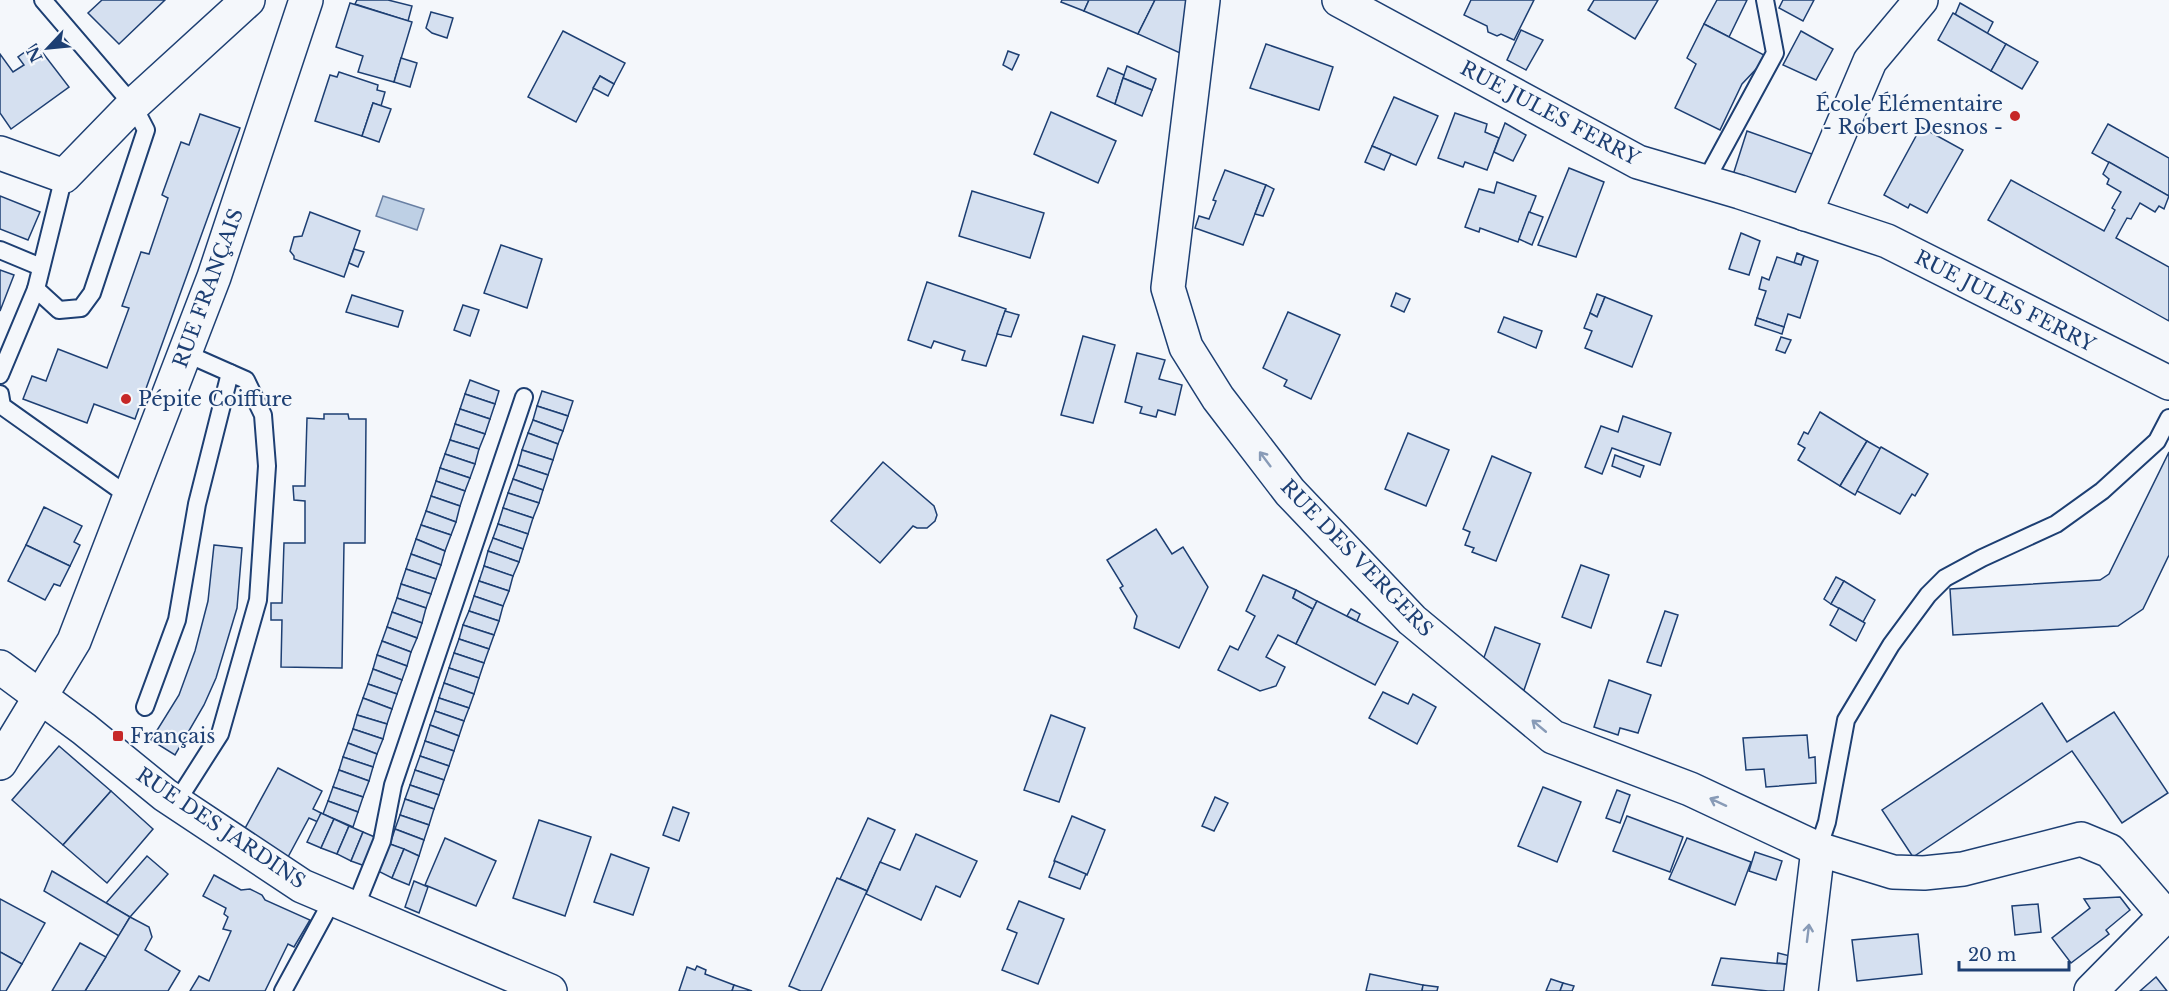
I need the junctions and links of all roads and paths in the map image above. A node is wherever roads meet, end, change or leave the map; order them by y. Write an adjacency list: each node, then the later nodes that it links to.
1 (43, 0): 8 (lane)
2 (248, 0): 8 (street)
3 (306, 0): 16 (street, RUE FRANÇAIS)
4 (1203, 0): 29 (street, RUE DES VERGERS, one-way to 4)
5 (1339, 0): 11 (street, RUE JULES FERRY)
6 (1765, 0): 11 (lane)
7 (1921, 0): 12 (street)
8 (134, 105): 10 (street); 15 (lane)
9 (0, 153): 10 (street)
10 (64, 176): 14 (lane)
11 (1705, 182): 12 (street, RUE JULES FERRY)
12 (1805, 214): 19 (street, RUE JULES FERRY)
13 (0, 250): 14 (lane)
14 (41, 267): 15 (lane)
15 (36, 289): 17 (lane)
16 (185, 353): 18 (lane); 23 (street, RUE FRANÇAIS)
17 (1, 369)
18 (230, 373): 26 (lane); 28 (lane)
19 (2169, 383)
20 (0, 394): 23 (lane)
21 (524, 397): 30 (lane)
22 (2169, 418): 29 (lane)
23 (130, 497): 25 (street, RUE FRANÇAIS)
24 (0, 667): 25 (street, RUE DES JARDINS)
25 (39, 697): 27 (street, RUE FRANÇAIS); 28 (street, RUE DES JARDINS)
26 (145, 707)
27 (0, 763)
28 (176, 802): 30 (street, RUE DES JARDINS)
29 (1818, 849): 31 (street, RUE DES VERGERS); 34 (street, one-way to 29)
30 (344, 903): 32 (lane); 33 (street, RUE DES JARDINS)
31 (2167, 914): 35 (street)
32 (283, 991)
33 (550, 991)
34 (1801, 991)
35 (2091, 991)

